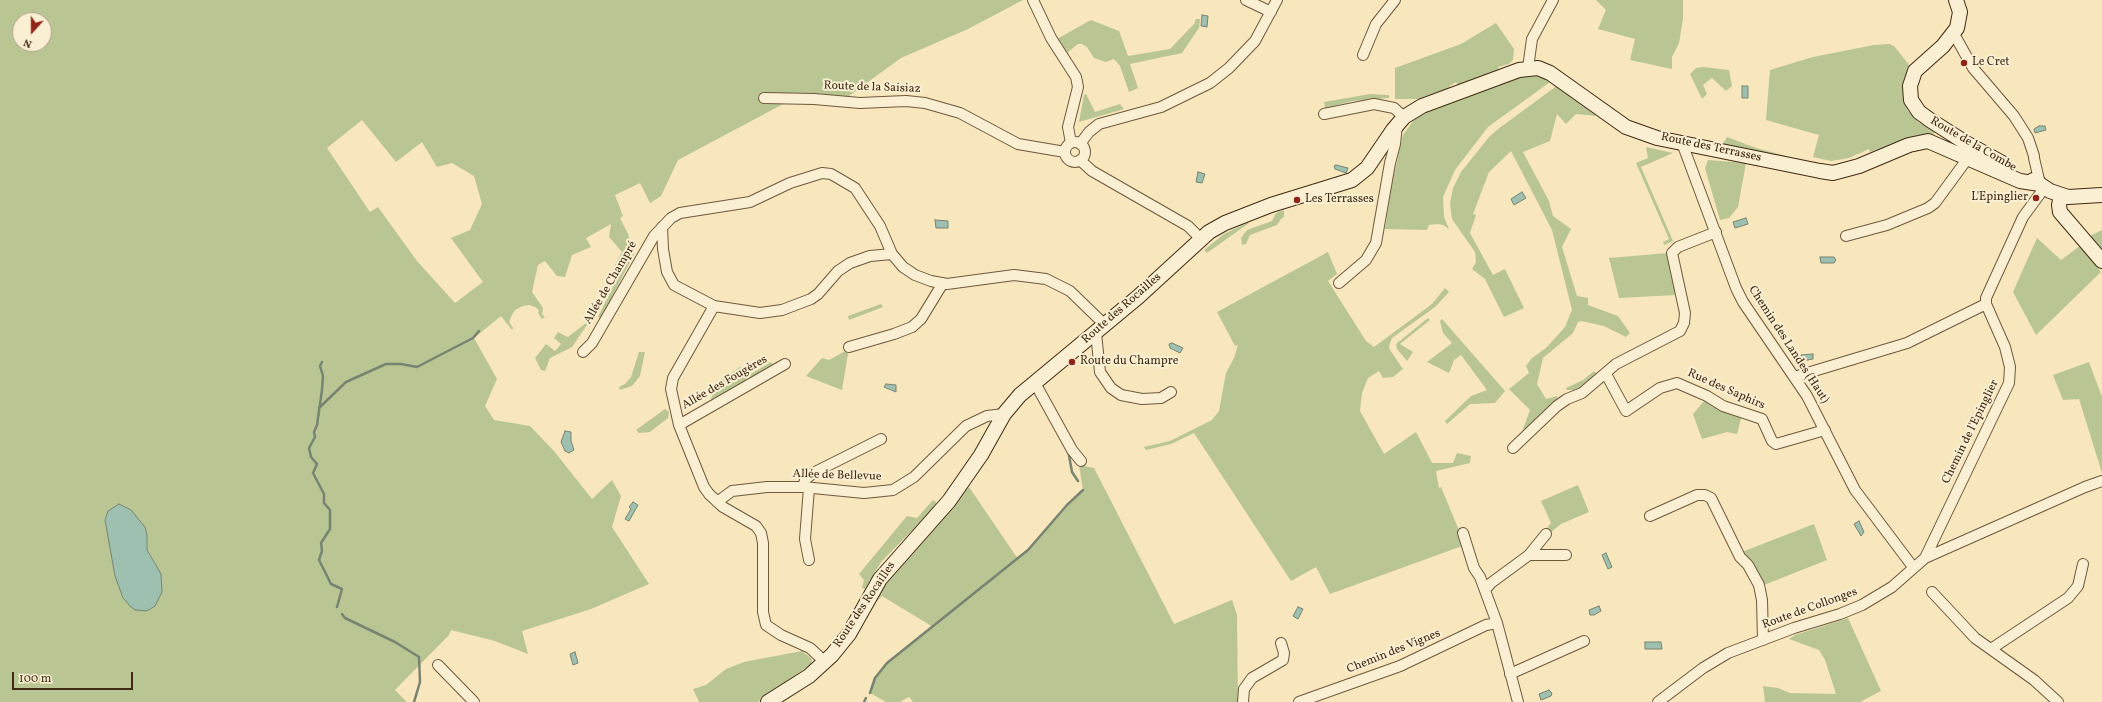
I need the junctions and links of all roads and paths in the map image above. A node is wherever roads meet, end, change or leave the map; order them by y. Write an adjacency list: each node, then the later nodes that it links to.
1 (1033, 0): 14 (street)
2 (1246, 0): 7 (street)
3 (1277, 0): 7 (street)
4 (1395, 0): 9 (street)
5 (1553, 0): 10 (street)
6 (1960, 4): 8 (street, Route de la Combe)
7 (1271, 12): 14 (street)
8 (1954, 34): 19 (street); 19 (street, Route de la Combe)
9 (1363, 55)
10 (1528, 68): 13 (street, Route des Terrasses); 15 (street, Route des Terrasses)
11 (764, 98): 16 (street, Route de la Saisiaz)
12 (1324, 114): 13 (street)
13 (1400, 122): 25 (street, Route des Rocailles); 29 (street)
14 (1075, 143): 16 (street); 18 (street)
15 (1682, 143): 17 (street, Route des Terrasses); 23 (street, Chemin des Landes (Haut))
16 (1065, 152): 18 (street)
17 (1968, 158): 19 (street, Route des Terrasses); 24 (street)
18 (1080, 160): 25 (street)
19 (2042, 186): 20 (street, Route de la Combe); 30 (street)
20 (2061, 195): 21 (street, Route de la Combe); 27 (street)
21 (2102, 196)
22 (662, 227): 26 (street, Allée de Champré); 31 (street); 34 (street, Allée de Champré)
23 (1716, 232): 36 (street); 37 (street, Chemin des Landes (Haut))
24 (1846, 236)
25 (1200, 238): 32 (street, Route des Rocailles)
26 (892, 254): 28 (street, Allée de Champré); 31 (street)
27 (2102, 261)
28 (943, 283): 32 (street); 33 (street)
29 (1339, 283)
30 (1986, 304): 37 (street); 54 (street, Chemin de l'Epinglier)
31 (714, 306): 41 (street)
32 (1100, 329): 38 (street, Route des Rocailles); 39 (street)
33 (849, 347)
34 (583, 352)
35 (785, 364): 41 (street, Allée des Fougères)
36 (1606, 374): 42 (street, Rue des Saphirs); 44 (street)
37 (1794, 377): 42 (street, Chemin des Landes (Haut))
38 (1035, 383): 40 (street, Route des Rocailles); 45 (street)
39 (1171, 392)
40 (1004, 414): 47 (street, Allée de Bellevue); 65 (street, Route des Rocailles)
41 (679, 425): 48 (street)
42 (1825, 430): 57 (street, Chemin des Landes (Haut))
43 (881, 439): 47 (street)
44 (1513, 448)
45 (1081, 461)
46 (2102, 481): 54 (street, Route de Collonges)
47 (806, 488): 48 (street, Allée de Bellevue); 55 (street)
48 (717, 502): 65 (street)
49 (1650, 516): 61 (street)
50 (1463, 533): 58 (street)
51 (1546, 534): 52 (street)
52 (1529, 555): 53 (street); 58 (street)
53 (1566, 555)
54 (1925, 558): 57 (street, Route de Collonges)
55 (809, 560)
56 (2083, 564): 64 (street)
57 (1913, 567): 61 (street, Route de Collonges)
58 (1485, 590): 60 (street)
59 (1932, 592): 64 (street)
60 (1498, 623): 67 (street); 71 (street, Chemin des Vignes)
61 (1763, 640): 73 (street, Route de Collonges)
62 (1584, 641): 67 (street)
63 (1280, 643): 70 (street)
64 (1991, 649): 74 (street)
65 (825, 662): 69 (street, Route des Rocailles)
66 (438, 665): 68 (street)
67 (1510, 674): 72 (street)
68 (474, 702)
69 (768, 702)
70 (1243, 702)
71 (1299, 702)
72 (1518, 702)
73 (1658, 702)
74 (2058, 702)

